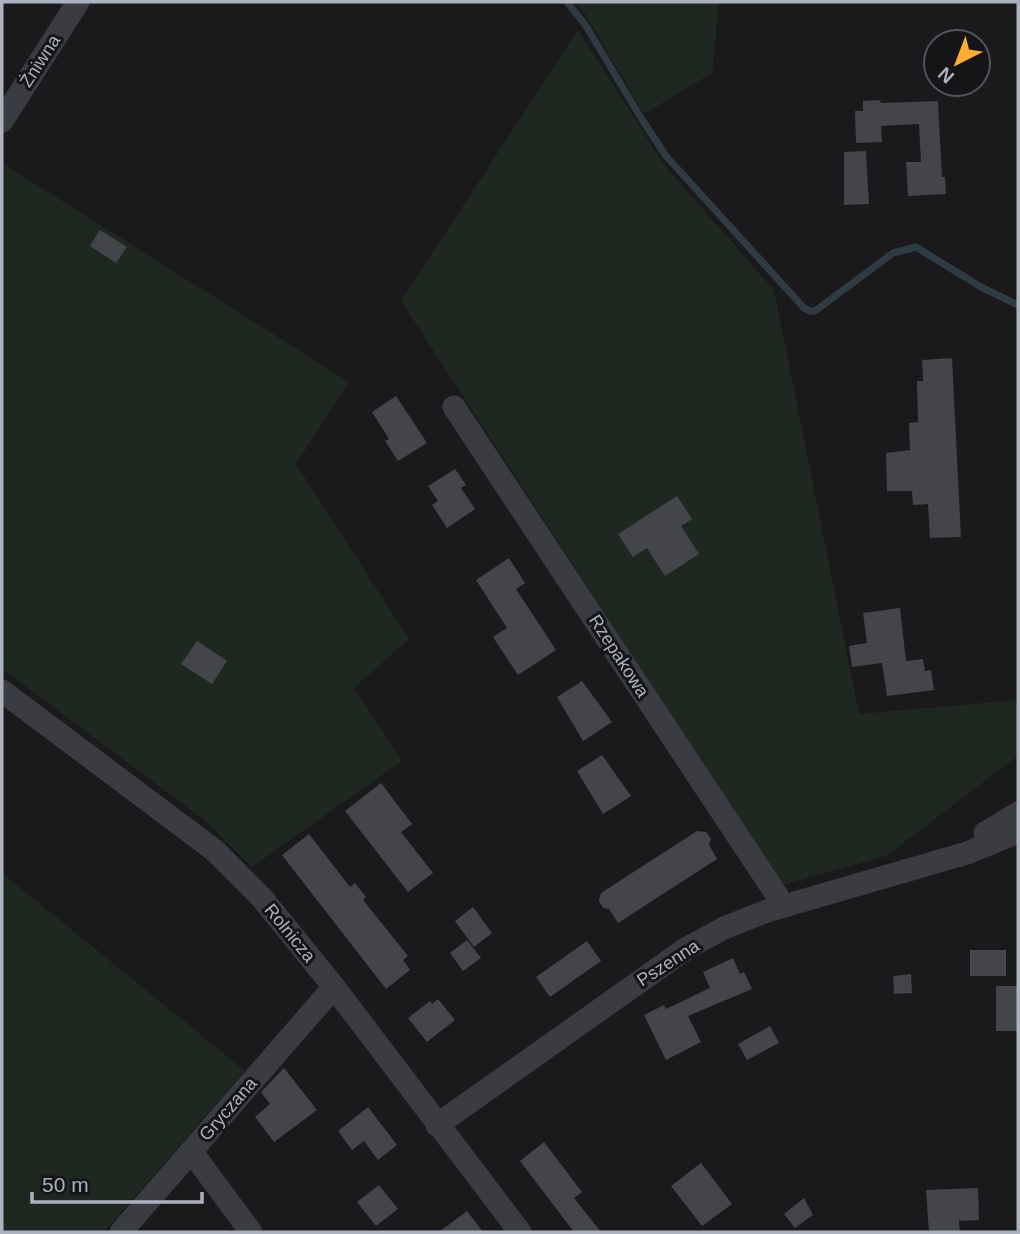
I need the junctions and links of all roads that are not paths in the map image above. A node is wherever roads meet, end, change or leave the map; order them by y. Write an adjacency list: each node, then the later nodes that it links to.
1 (78, 2): 2 (street, Żniwna)
2 (2, 121)
3 (454, 407): 8 (street, Rzepakowa)
4 (2, 691): 9 (street, Rolnicza)
5 (1018, 813): 7 (street, Pszenna)
6 (1018, 832): 7 (street, Pszenna)
7 (930, 865): 8 (street, Pszenna)
8 (784, 906): 10 (street, Pszenna)
9 (334, 987): 10 (street, Rolnicza); 11 (street, Gryczana)
10 (437, 1125): 14 (street, Rolnicza)
11 (191, 1151): 12 (street, Gryczana); 13 (street)
12 (121, 1232)
13 (251, 1232)
14 (520, 1232)

